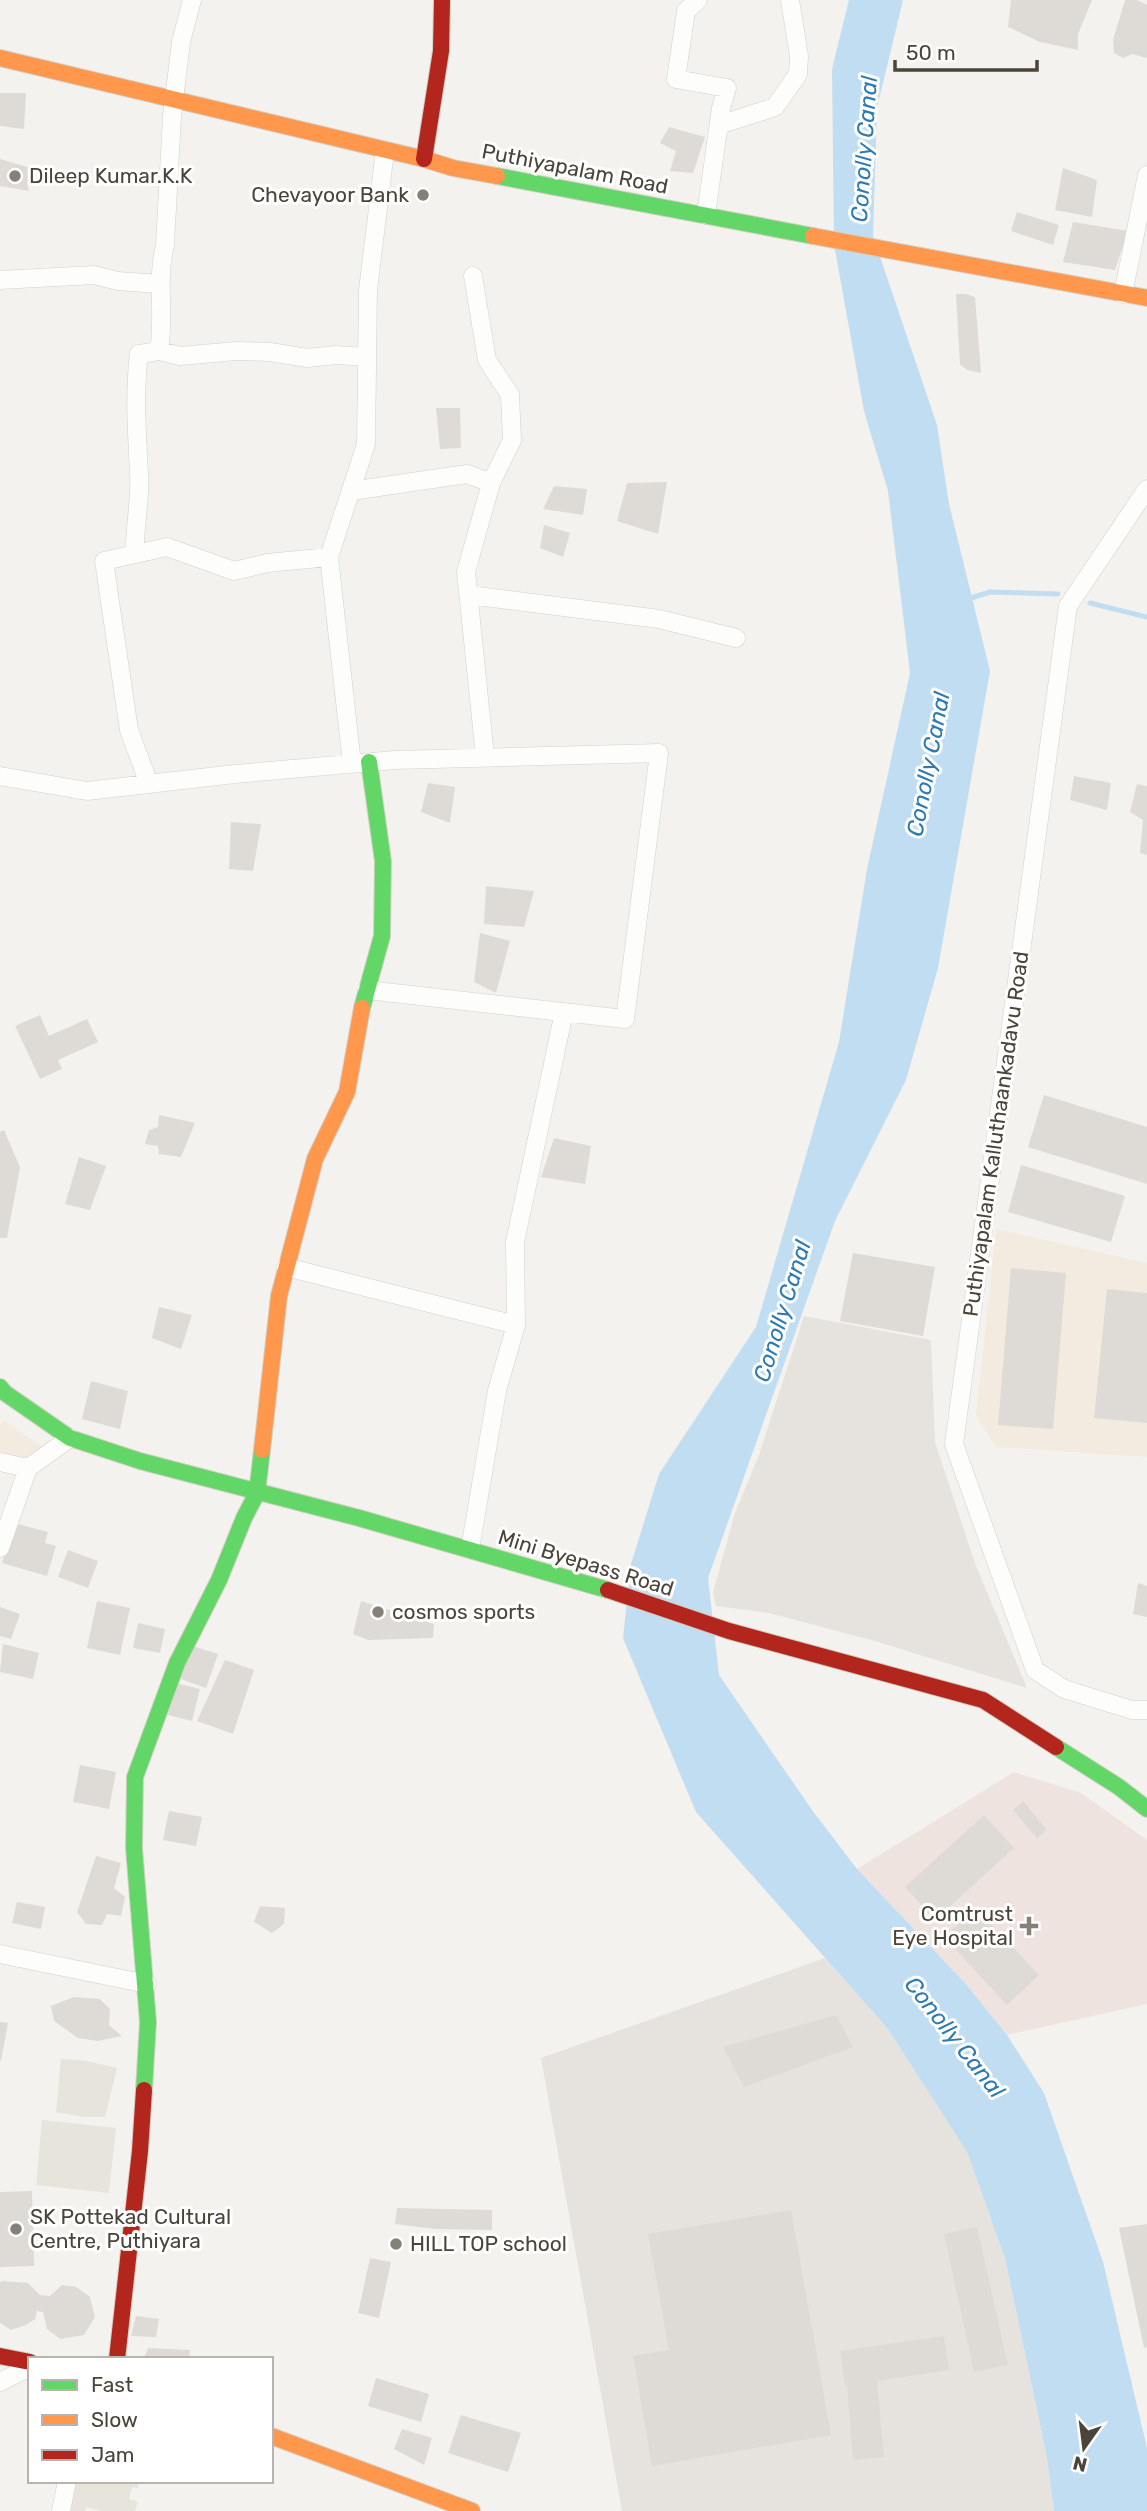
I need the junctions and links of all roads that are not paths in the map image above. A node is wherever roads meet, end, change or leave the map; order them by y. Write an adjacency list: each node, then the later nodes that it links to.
1 (192, 0): 6 (street)
2 (442, 0): 9 (street)
3 (698, 0): 7 (street)
4 (790, 0): 7 (street)
5 (0, 58): 6 (street, Puthiyapalam Road)
6 (174, 100): 8 (street, Puthiyapalam Road); 14 (street)
7 (719, 125): 11 (street)
8 (385, 151): 9 (street, Puthiyapalam Road); 18 (street)
9 (424, 159): 11 (street, Puthiyapalam Road)
10 (1147, 175): 15 (street)
11 (706, 215): 15 (street, Puthiyapalam Road)
12 (473, 276): 19 (street)
13 (0, 280): 14 (street)
14 (160, 284): 17 (street)
15 (1123, 294): 16 (street, Puthiyapalam Road)
16 (1147, 298)
17 (159, 351): 18 (street); 22 (street)
18 (367, 357): 21 (street)
19 (491, 483): 21 (street); 24 (street)
20 (1147, 489): 41 (street, Puthiyapalam Kalluthaankadavu Road)
21 (351, 491): 23 (street)
22 (135, 554): 23 (street); 29 (street)
23 (329, 556): 27 (street)
24 (469, 595): 25 (street); 26 (street)
25 (736, 638)
26 (485, 757): 27 (street); 31 (street)
27 (360, 763): 29 (street); 30 (street)
28 (0, 776): 29 (street)
29 (149, 784)
30 (367, 990): 31 (street); 32 (street)
31 (564, 1012): 33 (street)
32 (286, 1267): 33 (street); 38 (street)
33 (516, 1325): 40 (street)
34 (0, 1387): 35 (street, Mini Byepass Road)
35 (70, 1438): 37 (street); 38 (street, Mini Byepass Road)
36 (0, 1462): 37 (street)
37 (28, 1468): 39 (street)
38 (257, 1493): 40 (street, Mini Byepass Road); 46 (street)
39 (0, 1548)
40 (470, 1549): 42 (street, Mini Byepass Road)
41 (1147, 1710)
42 (1119, 1787): 43 (street); 44 (street, Mini Byepass Road)
43 (1147, 1791)
44 (1147, 1809)
45 (0, 1954): 46 (street)
46 (147, 1984): 48 (street)
47 (0, 2356): 49 (street)
48 (117, 2357)
49 (28, 2364)
50 (28, 2366): 51 (street)
51 (0, 2382)
52 (273, 2437): 54 (street)
53 (67, 2483): 55 (street)
54 (438, 2505): 56 (street)
55 (61, 2511)
56 (472, 2511)

